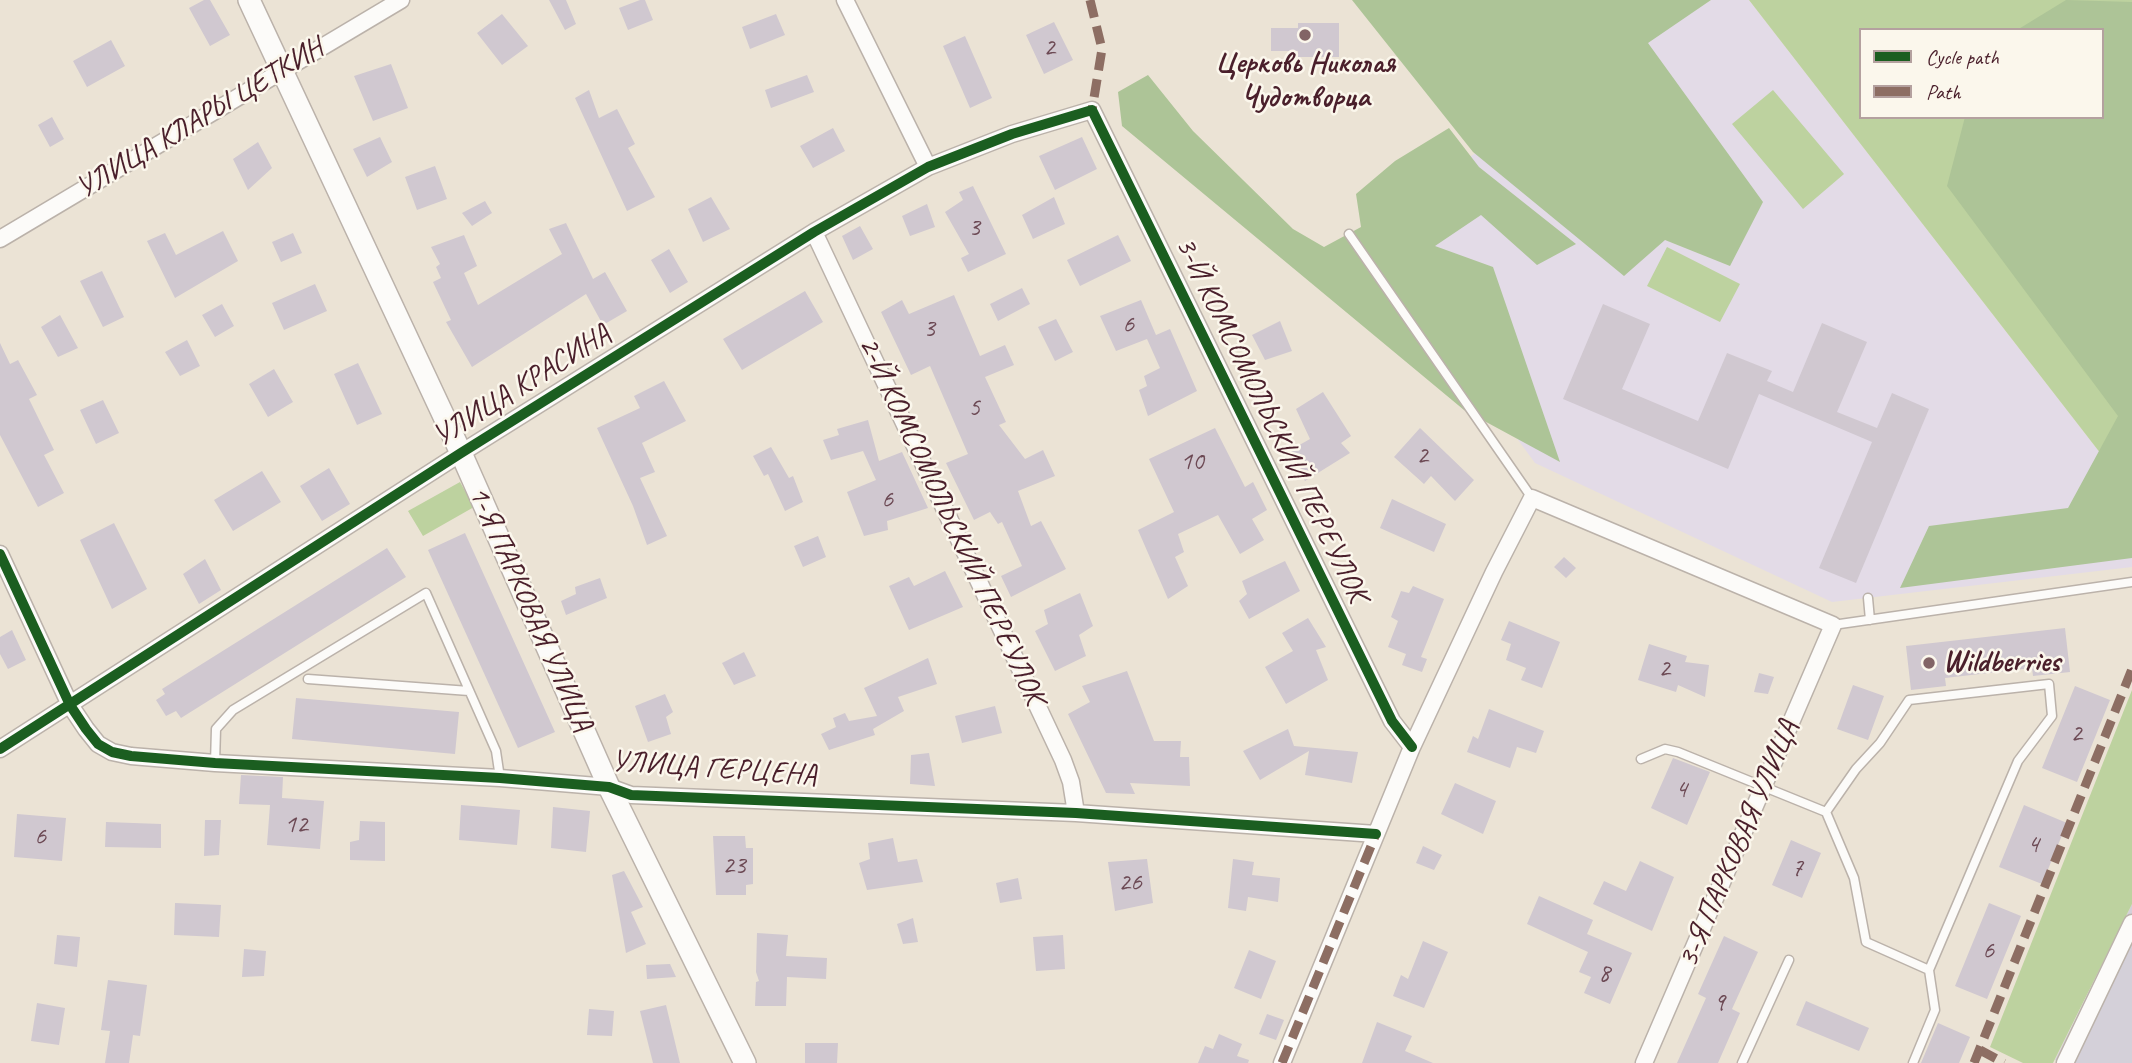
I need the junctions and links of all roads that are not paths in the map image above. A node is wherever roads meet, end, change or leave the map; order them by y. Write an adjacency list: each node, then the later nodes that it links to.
1 (249, 0): 4 (street, 1-Я ПАРКОВАЯ УЛИЦА)
2 (401, 0): 4 (street, УЛИЦА КЛАРЫ ЦЕТКИН)
3 (845, 0): 6 (street)
4 (281, 69): 9 (street, УЛИЦА КЛАРЫ ЦЕТКИН); 10 (street, 1-Я ПАРКОВАЯ УЛИЦА)
5 (1092, 110): 6 (street, УЛИЦА КРАСИНА); 20 (street, 3-Й КОМСОМОЛЬСКИЙ ПЕРЕУЛОК)
6 (928, 167): 7 (street, УЛИЦА КРАСИНА)
7 (814, 232): 10 (street, УЛИЦА КРАСИНА); 28 (street, 2-Й КОМСОМОЛЬСКИЙ ПЕРЕУЛОК)
8 (1349, 234): 11 (lane)
9 (0, 239)
10 (461, 453): 19 (street, УЛИЦА КРАСИНА); 25 (street, 1-Я ПАРКОВАЯ УЛИЦА)
11 (1532, 498): 16 (street); 20 (street)
12 (0, 554): 19 (street, УЛИЦА ГЕРЦЕНА)
13 (2132, 582): 15 (lane)
14 (1868, 598): 15 (lane)
15 (1870, 620): 16 (lane)
16 (1833, 625): 26 (street, 3-Я ПАРКОВАЯ УЛИЦА)
17 (308, 679): 18 (lane)
18 (469, 691): 23 (lane); 24 (lane)
19 (70, 705): 21 (street, УЛИЦА КРАСИНА); 23 (street, УЛИЦА ГЕРЦЕНА)
20 (1412, 747): 29 (street)
21 (0, 749)
22 (1641, 759): 26 (lane)
23 (215, 763): 24 (street, УЛИЦА ГЕРЦЕНА)
24 (500, 778): 25 (street, УЛИЦА ГЕРЦЕНА)
25 (608, 787): 28 (street, УЛИЦА ГЕРЦЕНА); 33 (street, 1-Я ПАРКОВАЯ УЛИЦА)
26 (1764, 787): 27 (lane); 35 (street, 3-Я ПАРКОВАЯ УЛИЦА)
27 (1826, 812): 32 (lane); 32 (lane)
28 (1076, 813): 29 (street, УЛИЦА ГЕРЦЕНА)
29 (1376, 834): 34 (street)
30 (2132, 923): 38 (street)
31 (1789, 960): 36 (lane)
32 (1929, 970): 37 (lane)
33 (745, 1063)
34 (1282, 1063)
35 (1644, 1063)
36 (1742, 1063)
37 (1913, 1063)
38 (2065, 1063)

